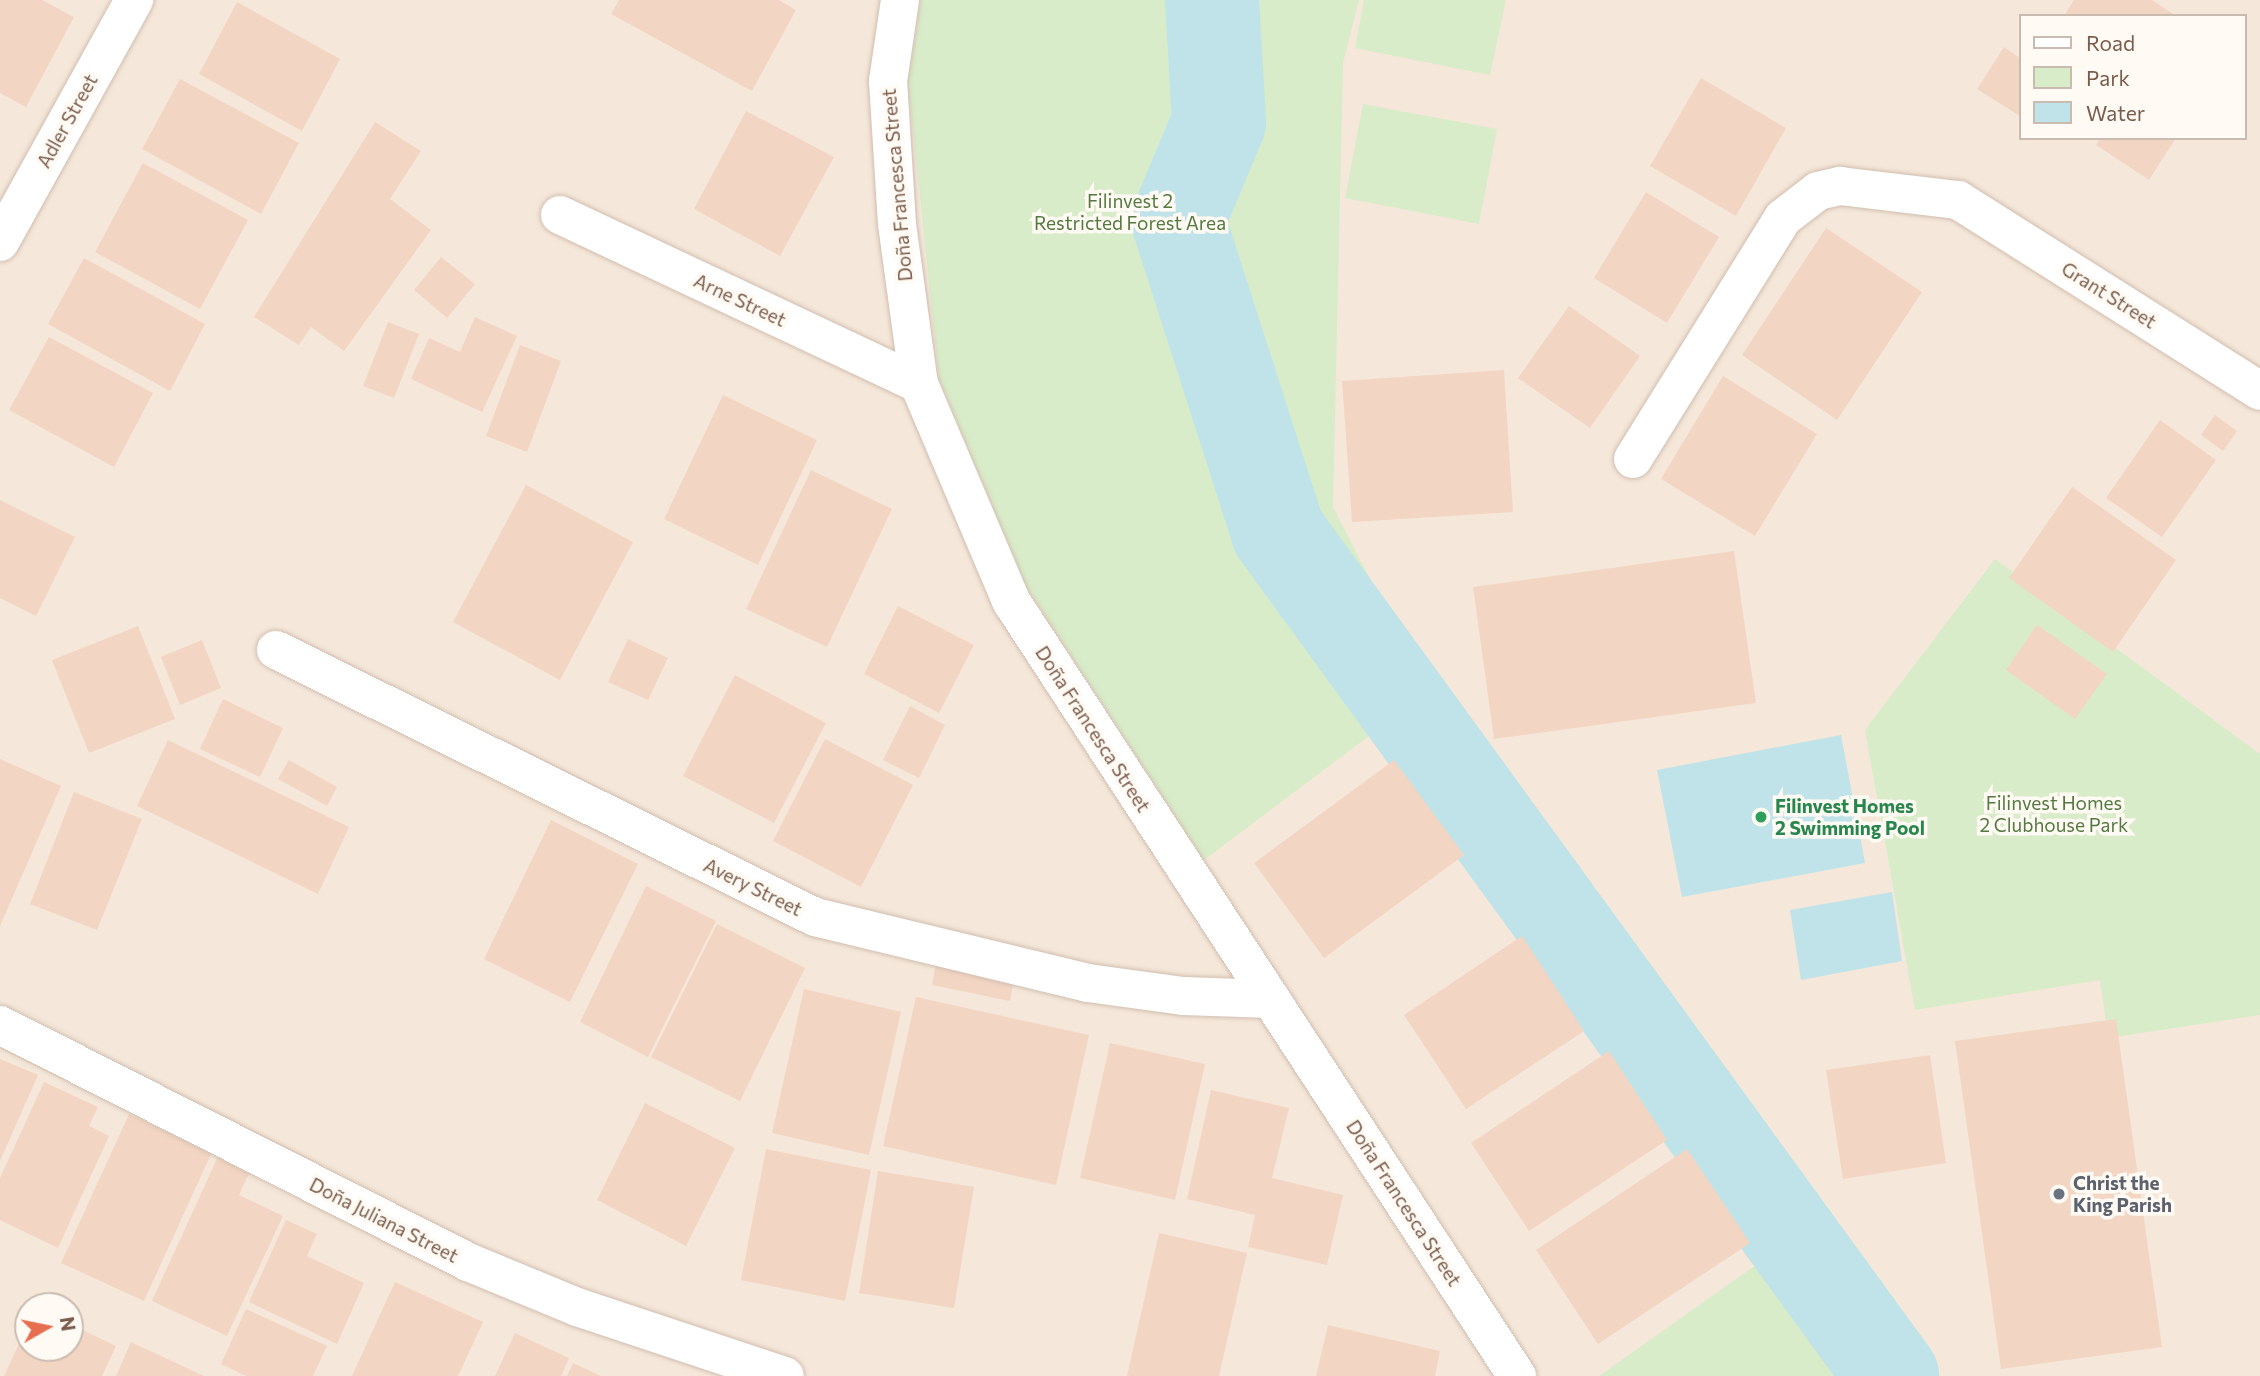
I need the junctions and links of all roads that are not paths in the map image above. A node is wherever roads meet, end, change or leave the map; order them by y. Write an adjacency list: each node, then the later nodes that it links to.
1 (134, 0): 4 (street, Adler Street)
2 (900, 0): 5 (street, Doña Francesca Street)
3 (560, 215): 5 (street, Arne Street)
4 (0, 242)
5 (919, 384): 9 (street, Doña Francesca Street)
6 (2260, 391): 7 (street, Grant Street)
7 (1633, 459)
8 (276, 650): 9 (street, Avery Street)
9 (1271, 999): 12 (street, Doña Francesca Street)
10 (0, 1025): 11 (street, Doña Juliana Street)
11 (785, 1376)
12 (1517, 1376)

